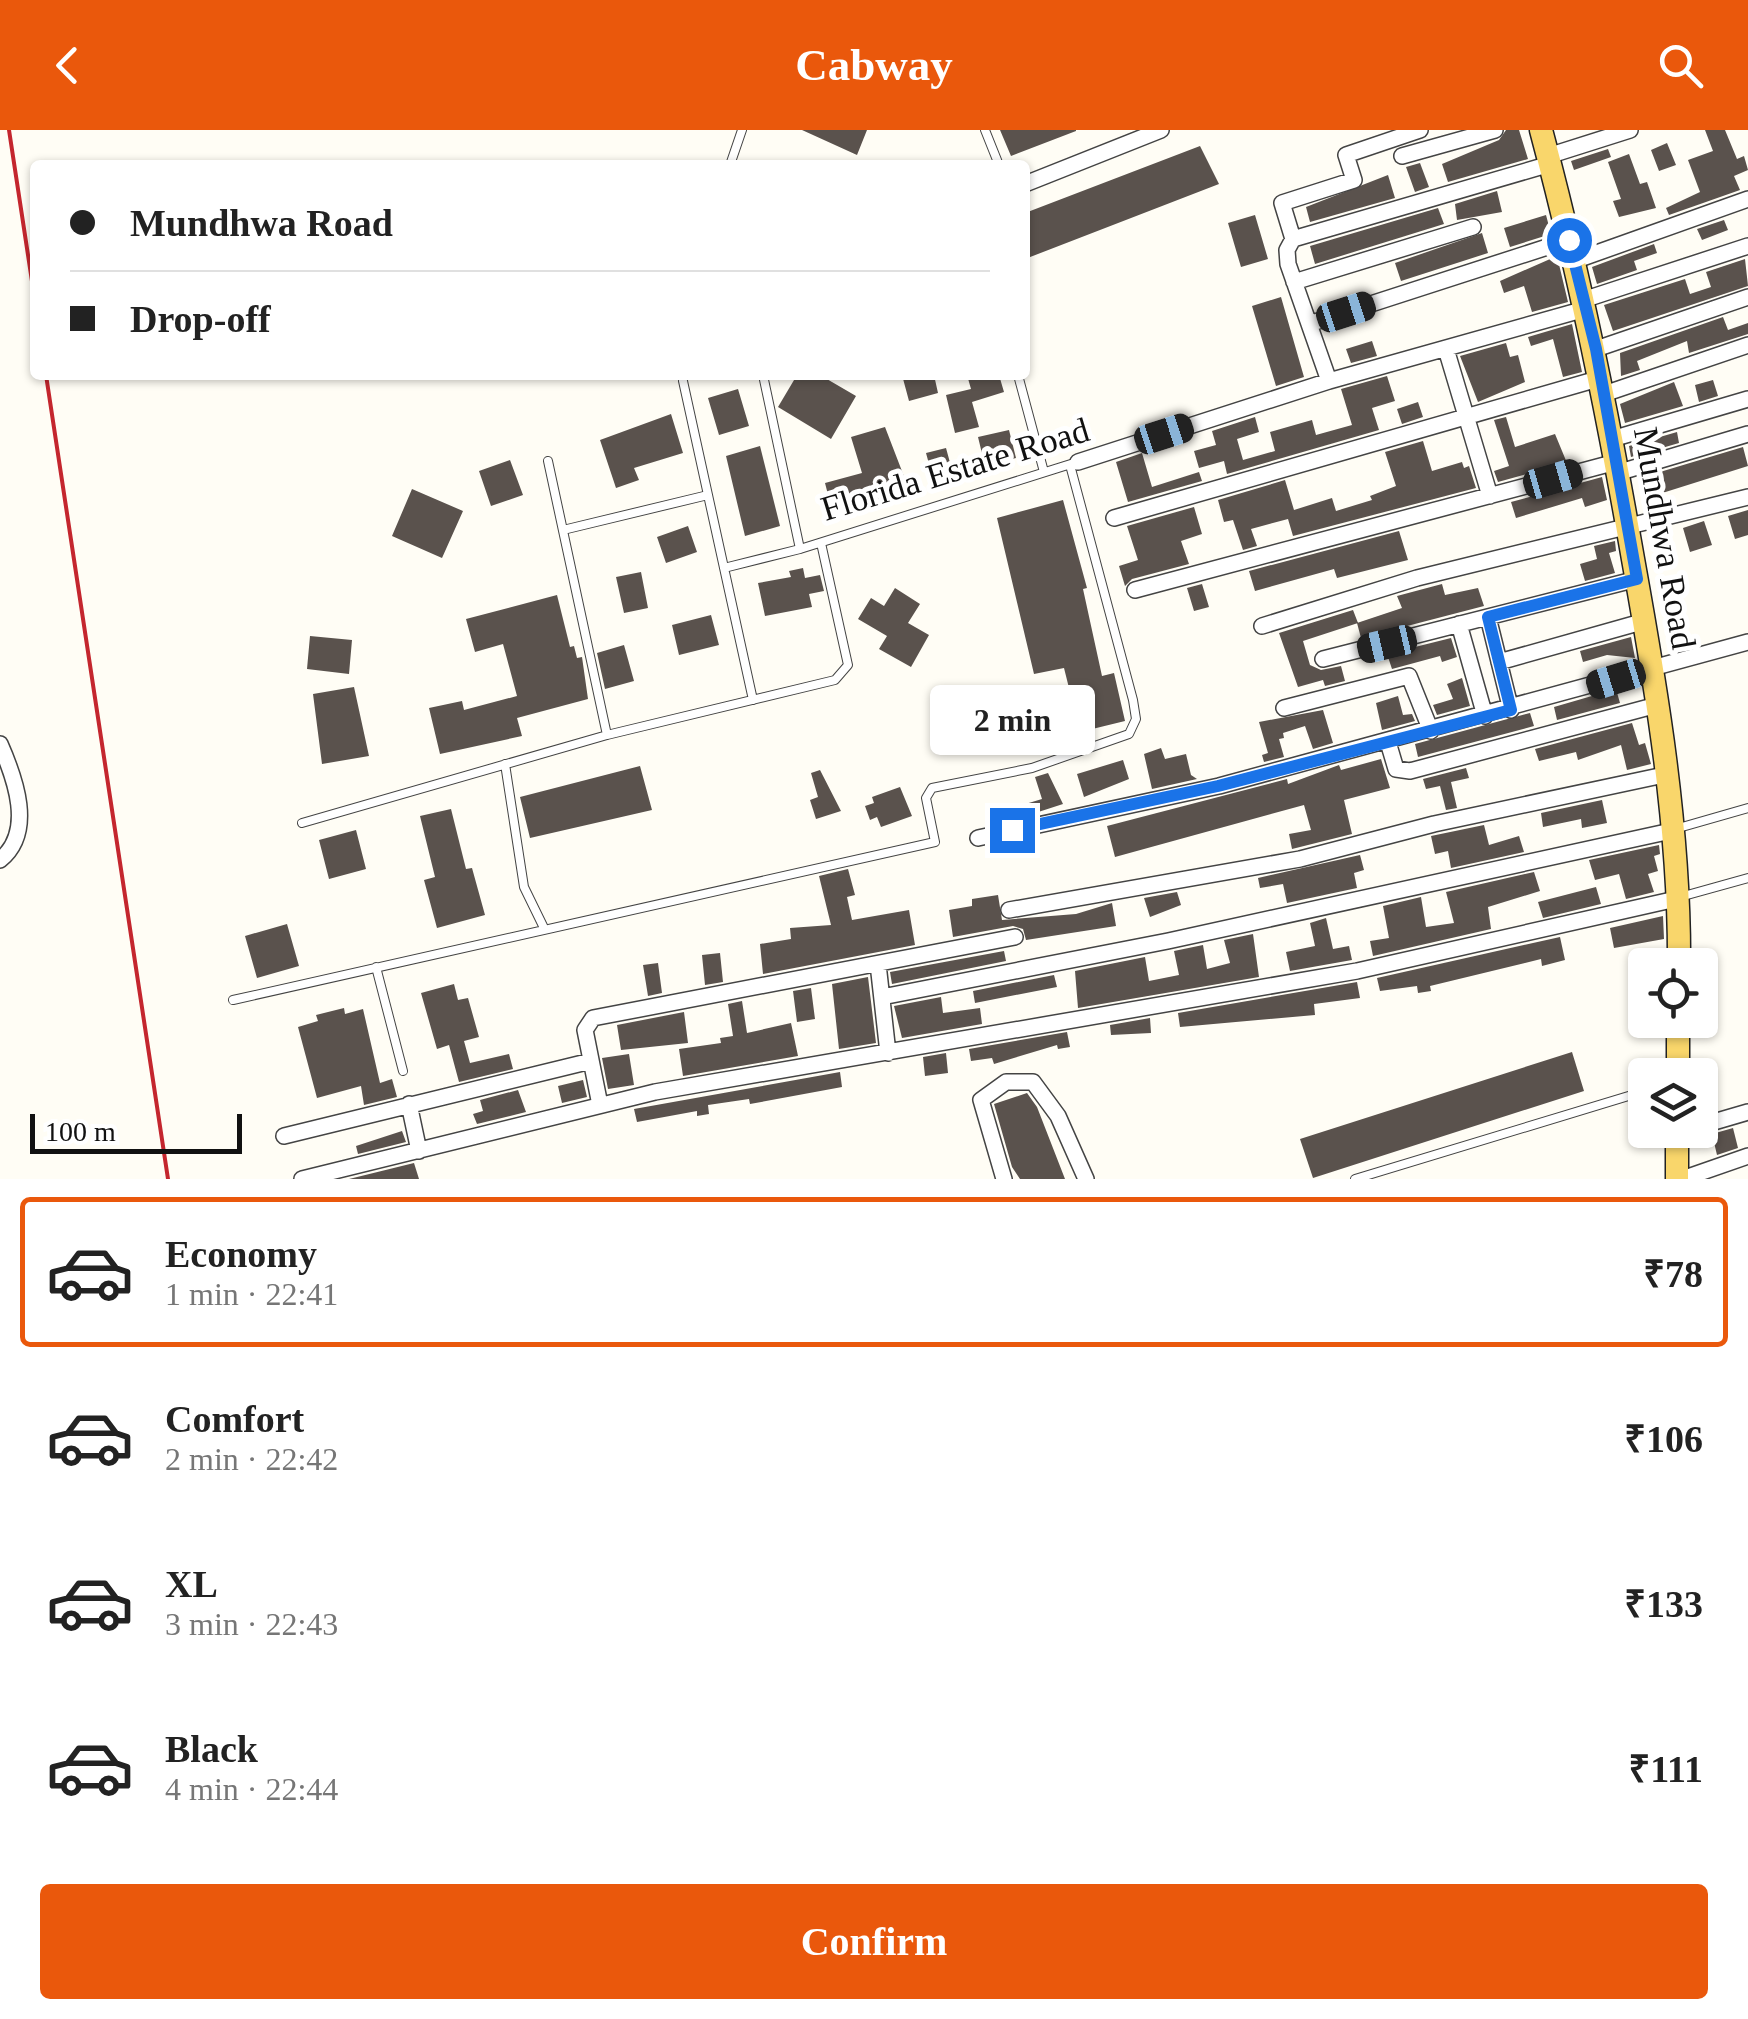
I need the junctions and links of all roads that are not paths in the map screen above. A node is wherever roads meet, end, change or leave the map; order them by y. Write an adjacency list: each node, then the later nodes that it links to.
1 (742, 130): 9 (lane)
2 (985, 130): 10 (lane)
3 (1161, 130): 12 (street)
4 (1420, 130): 15 (street)
5 (1496, 130): 8 (street)
6 (1541, 130): 11 (main road, Mundhwa Road)
7 (1630, 130): 11 (street)
8 (1402, 156)
9 (732, 160)
10 (997, 160)
11 (1549, 160): 15 (street); 17 (main road, Mundhwa Road)
12 (1030, 182)
13 (1748, 199): 17 (street)
14 (1473, 227): 18 (street)
15 (1293, 238): 18 (street)
16 (1748, 246): 20 (street, Florida Estate Road)
17 (1572, 251): 20 (main road, Mundhwa Road); 21 (street)
18 (1294, 282): 21 (street)
19 (1748, 297): 24 (street)
20 (1584, 304): 23 (street, Florida Estate Road); 24 (main road, Mundhwa Road)
21 (1309, 324): 28 (street)
22 (1748, 345): 29 (street)
23 (1446, 349): 28 (street, Florida Estate Road); 31 (street)
24 (1596, 349): 29 (main road, Mundhwa Road)
25 (764, 380): 44 (lane, Florida Estate Road)
26 (1019, 380): 36 (lane)
27 (683, 381): 37 (lane)
28 (1328, 381): 35 (street, Florida Estate Road)
29 (1602, 386): 31 (street); 33 (main road, Mundhwa Road)
30 (1748, 398): 33 (street)
31 (1468, 419): 38 (street); 40 (street)
32 (1748, 434): 33 (street)
33 (1615, 458): 38 (street); 41 (main road, Mundhwa Road)
34 (548, 461): 42 (lane)
35 (1074, 464): 36 (lane, Florida Estate Road); 75 (lane)
36 (1044, 472): 43 (lane, Florida Estate Road)
37 (708, 494): 42 (lane); 45 (lane)
38 (1490, 496): 47 (street)
39 (1748, 497): 41 (street)
40 (1114, 518)
41 (1627, 524): 46 (main road, Mundhwa Road); 51 (street)
42 (563, 530): 62 (lane)
43 (821, 542): 44 (lane, Florida Estate Road); 56 (lane)
44 (800, 550): 45 (lane)
45 (724, 568): 56 (lane)
46 (1637, 579): 48 (street); 49 (main road, Mundhwa Road)
47 (1134, 590)
48 (1488, 617): 50 (street); 54 (street)
49 (1645, 621): 54 (street); 55 (main road, Mundhwa Road)
50 (1459, 624): 53 (street); 60 (street)
51 (1262, 626)
52 (1748, 642): 55 (street)
53 (1324, 659)
54 (1499, 662): 59 (street)
55 (1653, 668): 57 (main road, Mundhwa Road); 59 (street)
56 (753, 700): 62 (lane)
57 (1657, 705): 63 (street); 66 (main road, Mundhwa Road)
58 (1284, 708): 61 (street)
59 (1511, 710): 60 (street)
60 (1485, 716): 61 (street)
61 (1431, 731): 63 (street)
62 (607, 735): 65 (lane)
63 (1388, 742): 70 (street)
64 (0, 744): 71 (street)
65 (506, 764): 68 (lane); 75 (lane)
66 (1664, 775): 69 (main road, Mundhwa Road); 74 (street)
67 (1748, 808): 69 (lane)
68 (302, 823)
69 (1671, 830): 73 (main road, Mundhwa Road); 80 (street)
70 (978, 838)
71 (0, 860)
72 (1748, 878): 73 (lane)
73 (1676, 898): 77 (main road, Mundhwa Road); 82 (street)
74 (1009, 910)
75 (544, 928): 79 (lane)
76 (1015, 937): 78 (street)
77 (1677, 948)
78 (878, 964): 80 (street); 83 (street)
79 (376, 966): 81 (lane); 84 (lane)
80 (882, 996): 82 (street)
81 (233, 1000)
82 (888, 1053): 87 (street)
83 (592, 1061): 86 (street); 87 (street)
84 (403, 1071)
85 (1628, 1096): 97 (lane)
86 (410, 1104): 90 (street); 92 (street)
87 (600, 1105): 92 (street)
88 (1748, 1112): 89 (street)
89 (1718, 1121)
90 (284, 1136)
91 (1683, 1148): 98 (main road)
92 (419, 1151): 94 (street)
93 (1740, 1159): 98 (street); 99 (street)
94 (302, 1179)
95 (1004, 1179): 96 (street)
96 (1086, 1179)
97 (1356, 1179)
98 (1679, 1179)
99 (1735, 1179)

